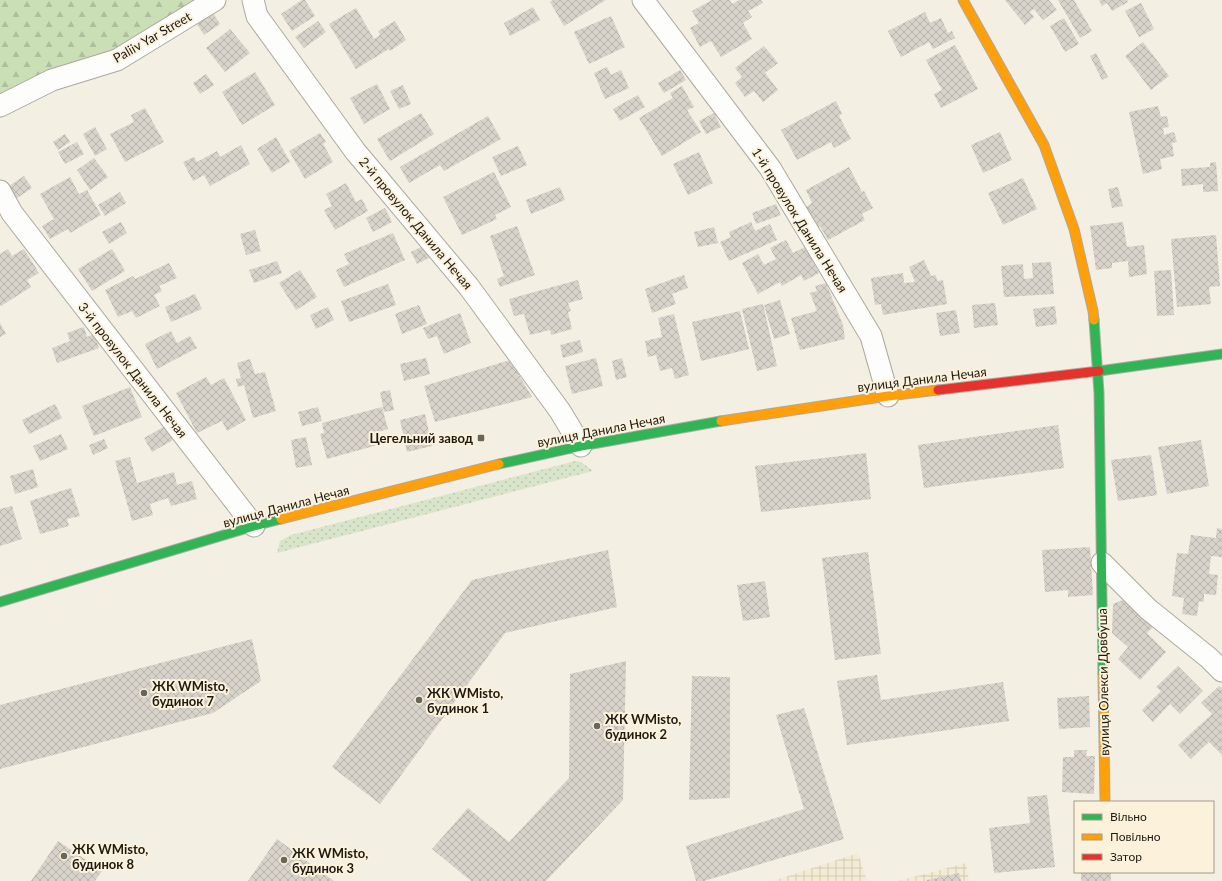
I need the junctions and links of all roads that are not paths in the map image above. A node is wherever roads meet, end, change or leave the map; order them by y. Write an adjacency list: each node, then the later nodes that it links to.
1 (215, 0): 5 (street, Paliiv Yar Street)
2 (253, 0): 10 (street, 2-й провулок Данила Нечая)
3 (643, 0): 9 (street, 1-й провулок Данила Нечая)
4 (963, 0): 8 (main road, вулиця Олекси Довбуша)
5 (0, 106)
6 (0, 191): 11 (street, 3-й провулок Данила Нечая)
7 (1222, 354): 8 (main road, вулиця Данила Нечая)
8 (1097, 371): 9 (main road, вулиця Данила Нечая); 12 (main road, вулиця Олекси Довбуша)
9 (888, 396): 10 (main road, вулиця Данила Нечая)
10 (581, 446): 11 (main road, вулиця Данила Нечая)
11 (254, 526): 13 (main road, вулиця Данила Нечая)
12 (1102, 562): 14 (street); 15 (main road, вулиця Олекси Довбуша)
13 (0, 602)
14 (1222, 671)
15 (1105, 801)

